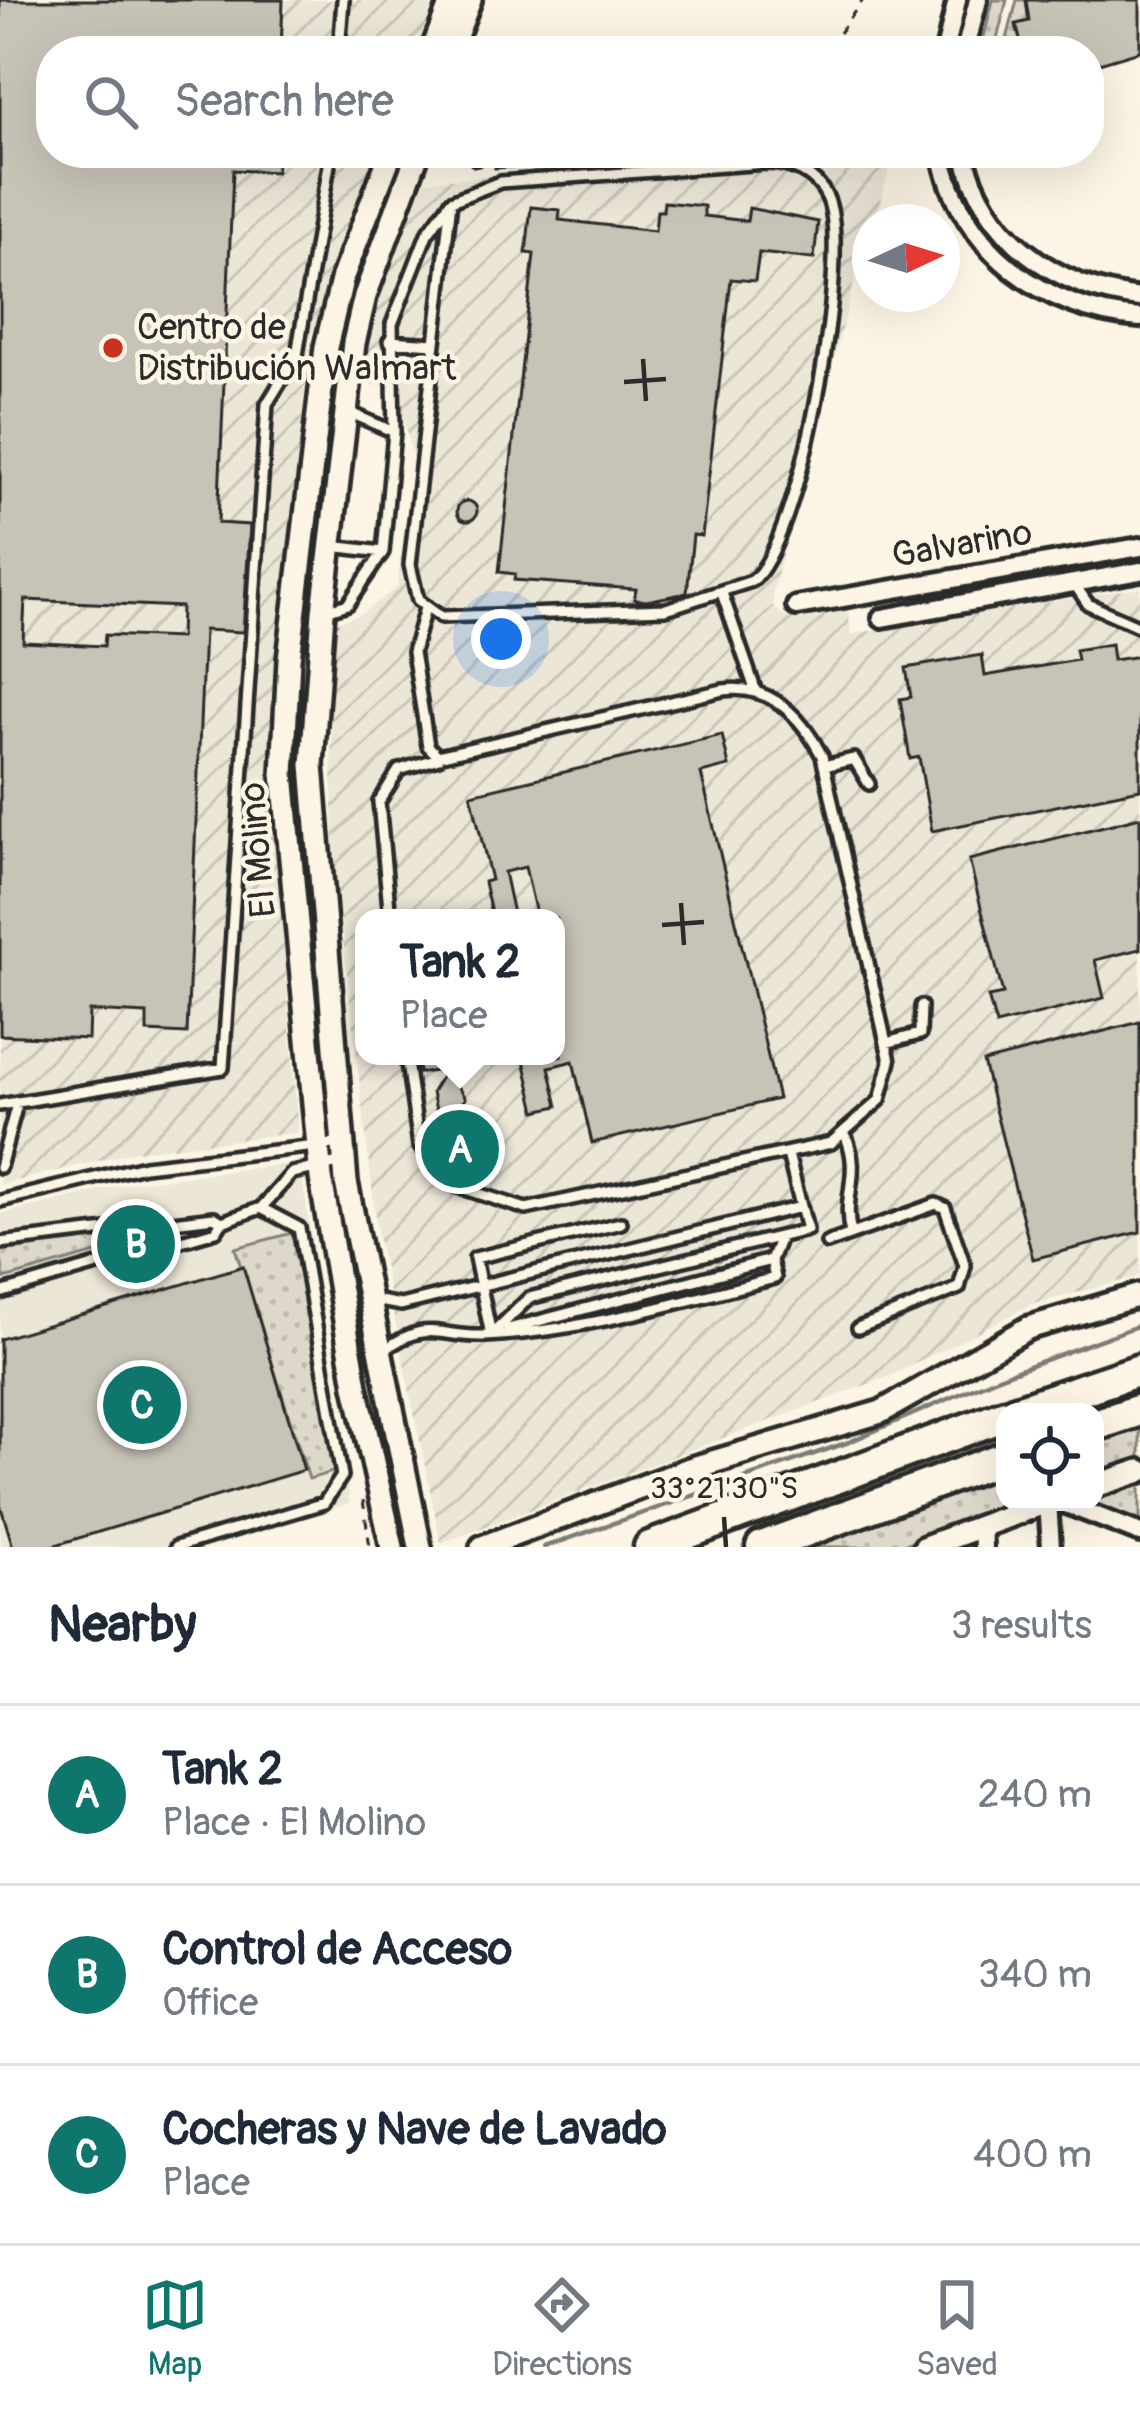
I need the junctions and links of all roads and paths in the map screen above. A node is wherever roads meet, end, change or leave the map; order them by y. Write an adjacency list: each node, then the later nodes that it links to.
1 (343, 0): 8 (lane)
2 (452, 0): 9 (street)
3 (470, 0): 10 (street)
4 (863, 0): 7 (path)
5 (957, 0): 11 (street)
6 (978, 0): 12 (street)
7 (839, 33)
8 (340, 36)
9 (438, 36)
10 (456, 36)
11 (949, 36)
12 (969, 36)
13 (328, 168): 54 (lane)
14 (385, 168): 20 (street, El Molino)
15 (413, 168): 21 (street, El Molino)
16 (696, 168): 22 (lane)
17 (787, 168): 37 (lane)
18 (947, 168): 24 (street)
19 (970, 168): 23 (street)
20 (380, 180): 21 (street); 28 (street, El Molino)
21 (405, 190): 27 (street, El Molino)
22 (452, 201): 25 (lane); 26 (lane)
23 (1140, 298)
24 (1140, 318)
25 (389, 341): 26 (lane); 29 (lane)
26 (435, 344): 40 (lane)
27 (346, 411): 29 (lane); 30 (street, El Molino)
28 (316, 431): 30 (street); 45 (street, El Molino)
29 (394, 432): 33 (lane)
30 (343, 435): 31 (street, El Molino)
31 (331, 546): 33 (lane); 41 (street, El Molino)
32 (1140, 547): 35 (street, Galvarino)
33 (383, 552): 41 (lane)
34 (1140, 571): 36 (street, Galvarino)
35 (950, 579): 38 (street); 39 (street, Galvarino)
36 (1073, 583): 38 (street, Galvarino); 43 (lane)
37 (722, 593): 40 (lane); 44 (lane)
38 (954, 604): 42 (street, Galvarino)
39 (796, 606)
40 (425, 608): 46 (lane)
41 (323, 613): 47 (street, El Molino)
42 (882, 618)
43 (1140, 626)
44 (754, 689): 46 (lane); 48 (lane)
45 (284, 755): 47 (street); 57 (street, El Molino)
46 (445, 757): 50 (lane)
47 (313, 761): 58 (street, El Molino)
48 (824, 766): 49 (lane); 52 (lane)
49 (868, 784)
50 (389, 909)
51 (921, 1006): 52 (lane)
52 (886, 1042): 56 (lane)
53 (407, 1065): 59 (lane)
54 (17, 1104): 55 (lane); 60 (lane)
55 (0, 1106)
56 (845, 1134): 59 (lane); 67 (lane)
57 (318, 1145): 58 (lane); 61 (street, El Molino); 62 (lane)
58 (343, 1152): 61 (lane); 75 (street, El Molino)
59 (788, 1154): 63 (lane)
60 (0, 1167)
61 (320, 1169): 64 (lane); 84 (street, El Molino)
62 (0, 1202)
63 (801, 1207): 68 (lane); 72 (lane)
64 (262, 1208): 65 (lane); 95 (lane)
65 (222, 1222): 69 (lane); 73 (lane)
66 (622, 1223): 72 (lane)
67 (851, 1234): 70 (lane); 76 (lane)
68 (780, 1237): 71 (lane); 77 (lane)
69 (0, 1243)
70 (826, 1243)
71 (771, 1260): 77 (lane); 77 (lane)
72 (481, 1287): 75 (lane); 77 (lane)
73 (0, 1293)
74 (1140, 1295): 99 (street)
75 (368, 1299): 78 (street, El Molino)
76 (858, 1328)
77 (491, 1335): 78 (lane)
78 (379, 1354): 85 (street, El Molino)
79 (1140, 1370): 80 (highway)
80 (1041, 1403)
81 (1140, 1410): 83 (highway)
82 (996, 1418): 100 (highway)
83 (1104, 1422)
84 (369, 1448): 85 (street); 97 (street, El Molino)
85 (398, 1453): 98 (street, El Molino)
86 (996, 1460): 101 (highway)
87 (1140, 1471): 88 (street)
88 (1104, 1483)
89 (1030, 1511): 94 (street)
90 (1048, 1511): 103 (street)
91 (1083, 1511): 92 (street)
92 (1118, 1525): 93 (street); 104 (street)
93 (1140, 1533)
94 (982, 1537): 102 (street)
95 (176, 1547)
96 (373, 1547): 96 (path)
97 (392, 1547)
98 (420, 1547)
99 (482, 1547)
100 (650, 1547)
101 (762, 1547)
102 (925, 1547)
103 (1051, 1547)
104 (1120, 1547)

